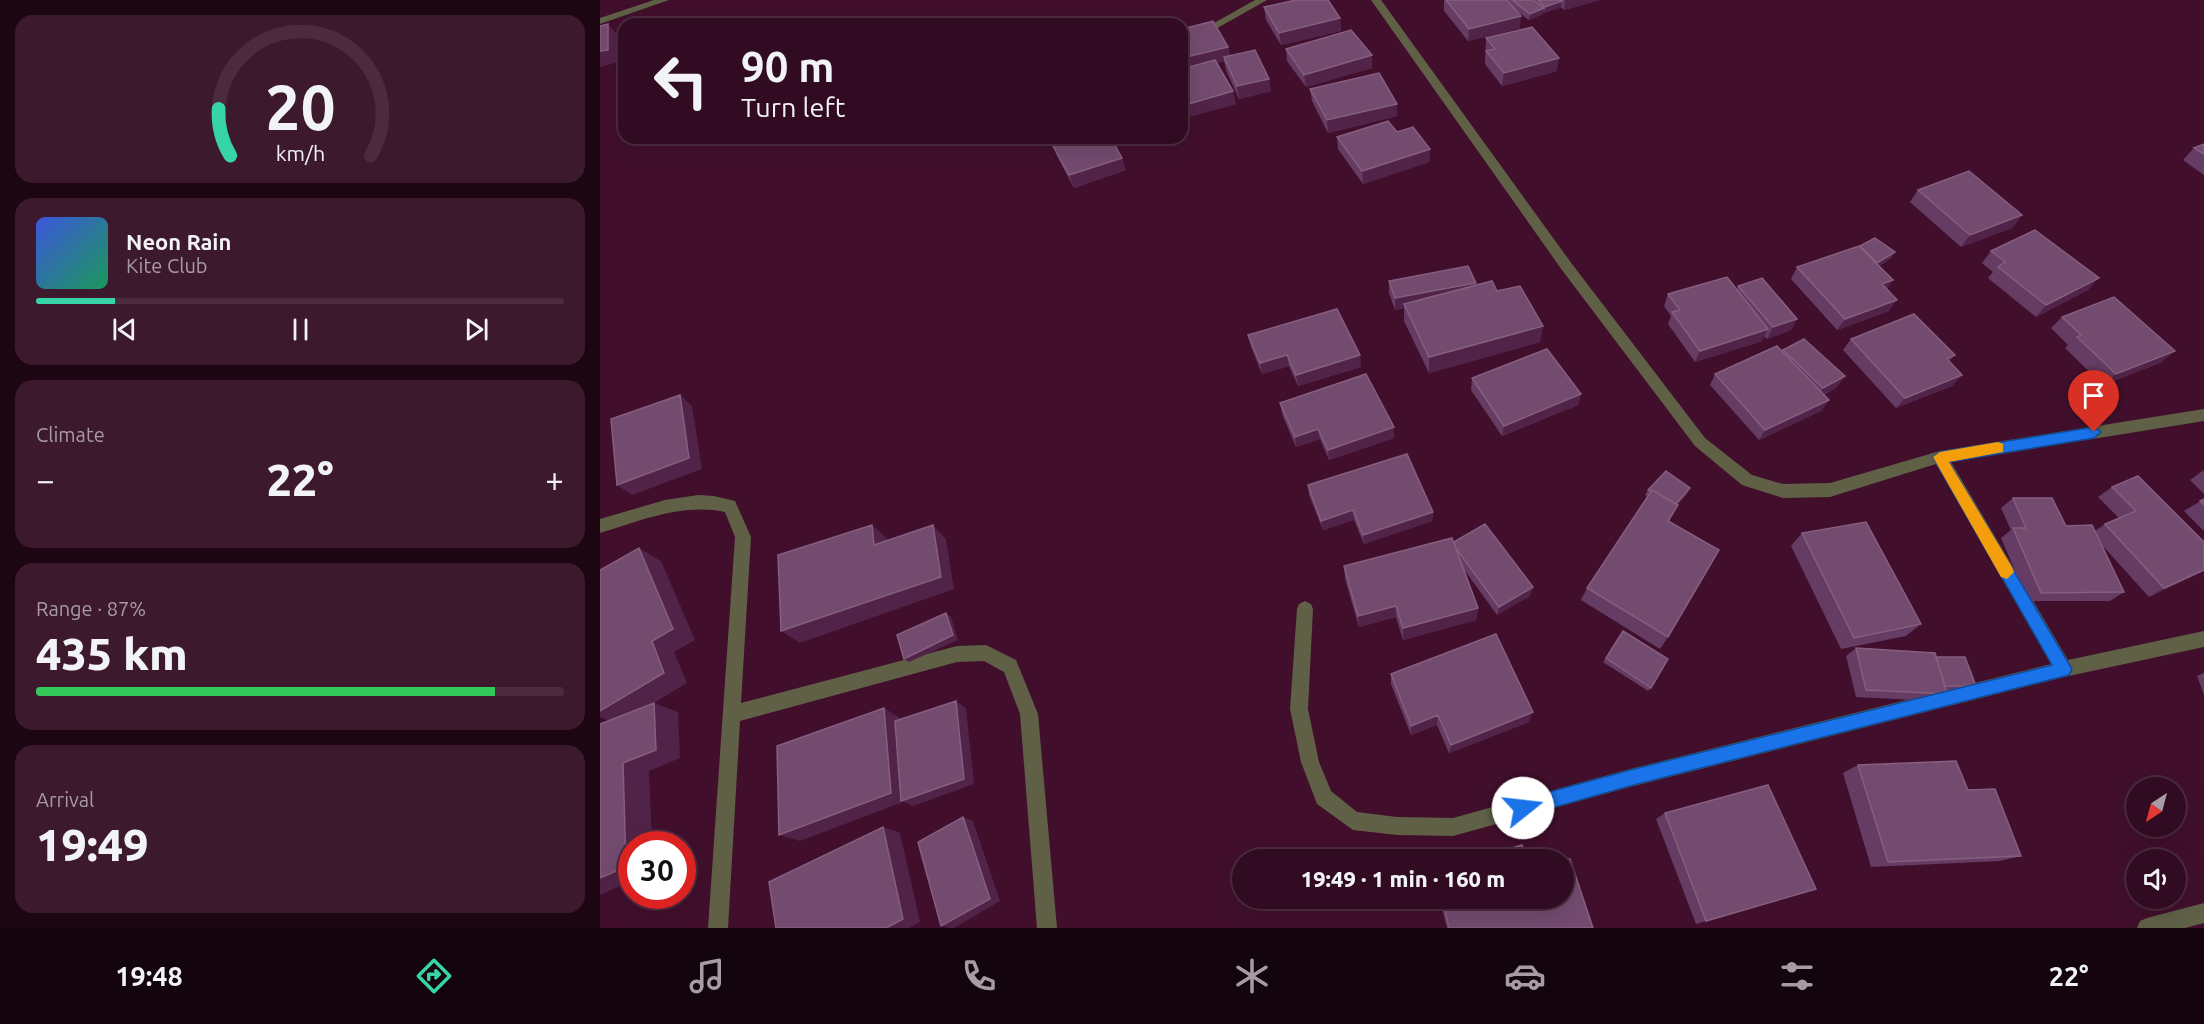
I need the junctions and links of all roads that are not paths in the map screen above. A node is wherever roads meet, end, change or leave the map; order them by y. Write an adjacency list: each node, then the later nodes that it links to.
1 (664, 0): 4 (street)
2 (1262, 0): 5 (street)
3 (1376, 0): 7 (street)
4 (600, 21)
5 (1188, 42)
6 (2204, 415): 7 (street)
7 (1940, 457): 11 (street)
8 (600, 526): 12 (street)
9 (1305, 609): 11 (street)
10 (2204, 639): 11 (street)
11 (2064, 669)
12 (732, 714): 14 (street); 15 (street)
13 (2204, 913): 16 (street)
14 (718, 928)
15 (1047, 928)
16 (2147, 928)

